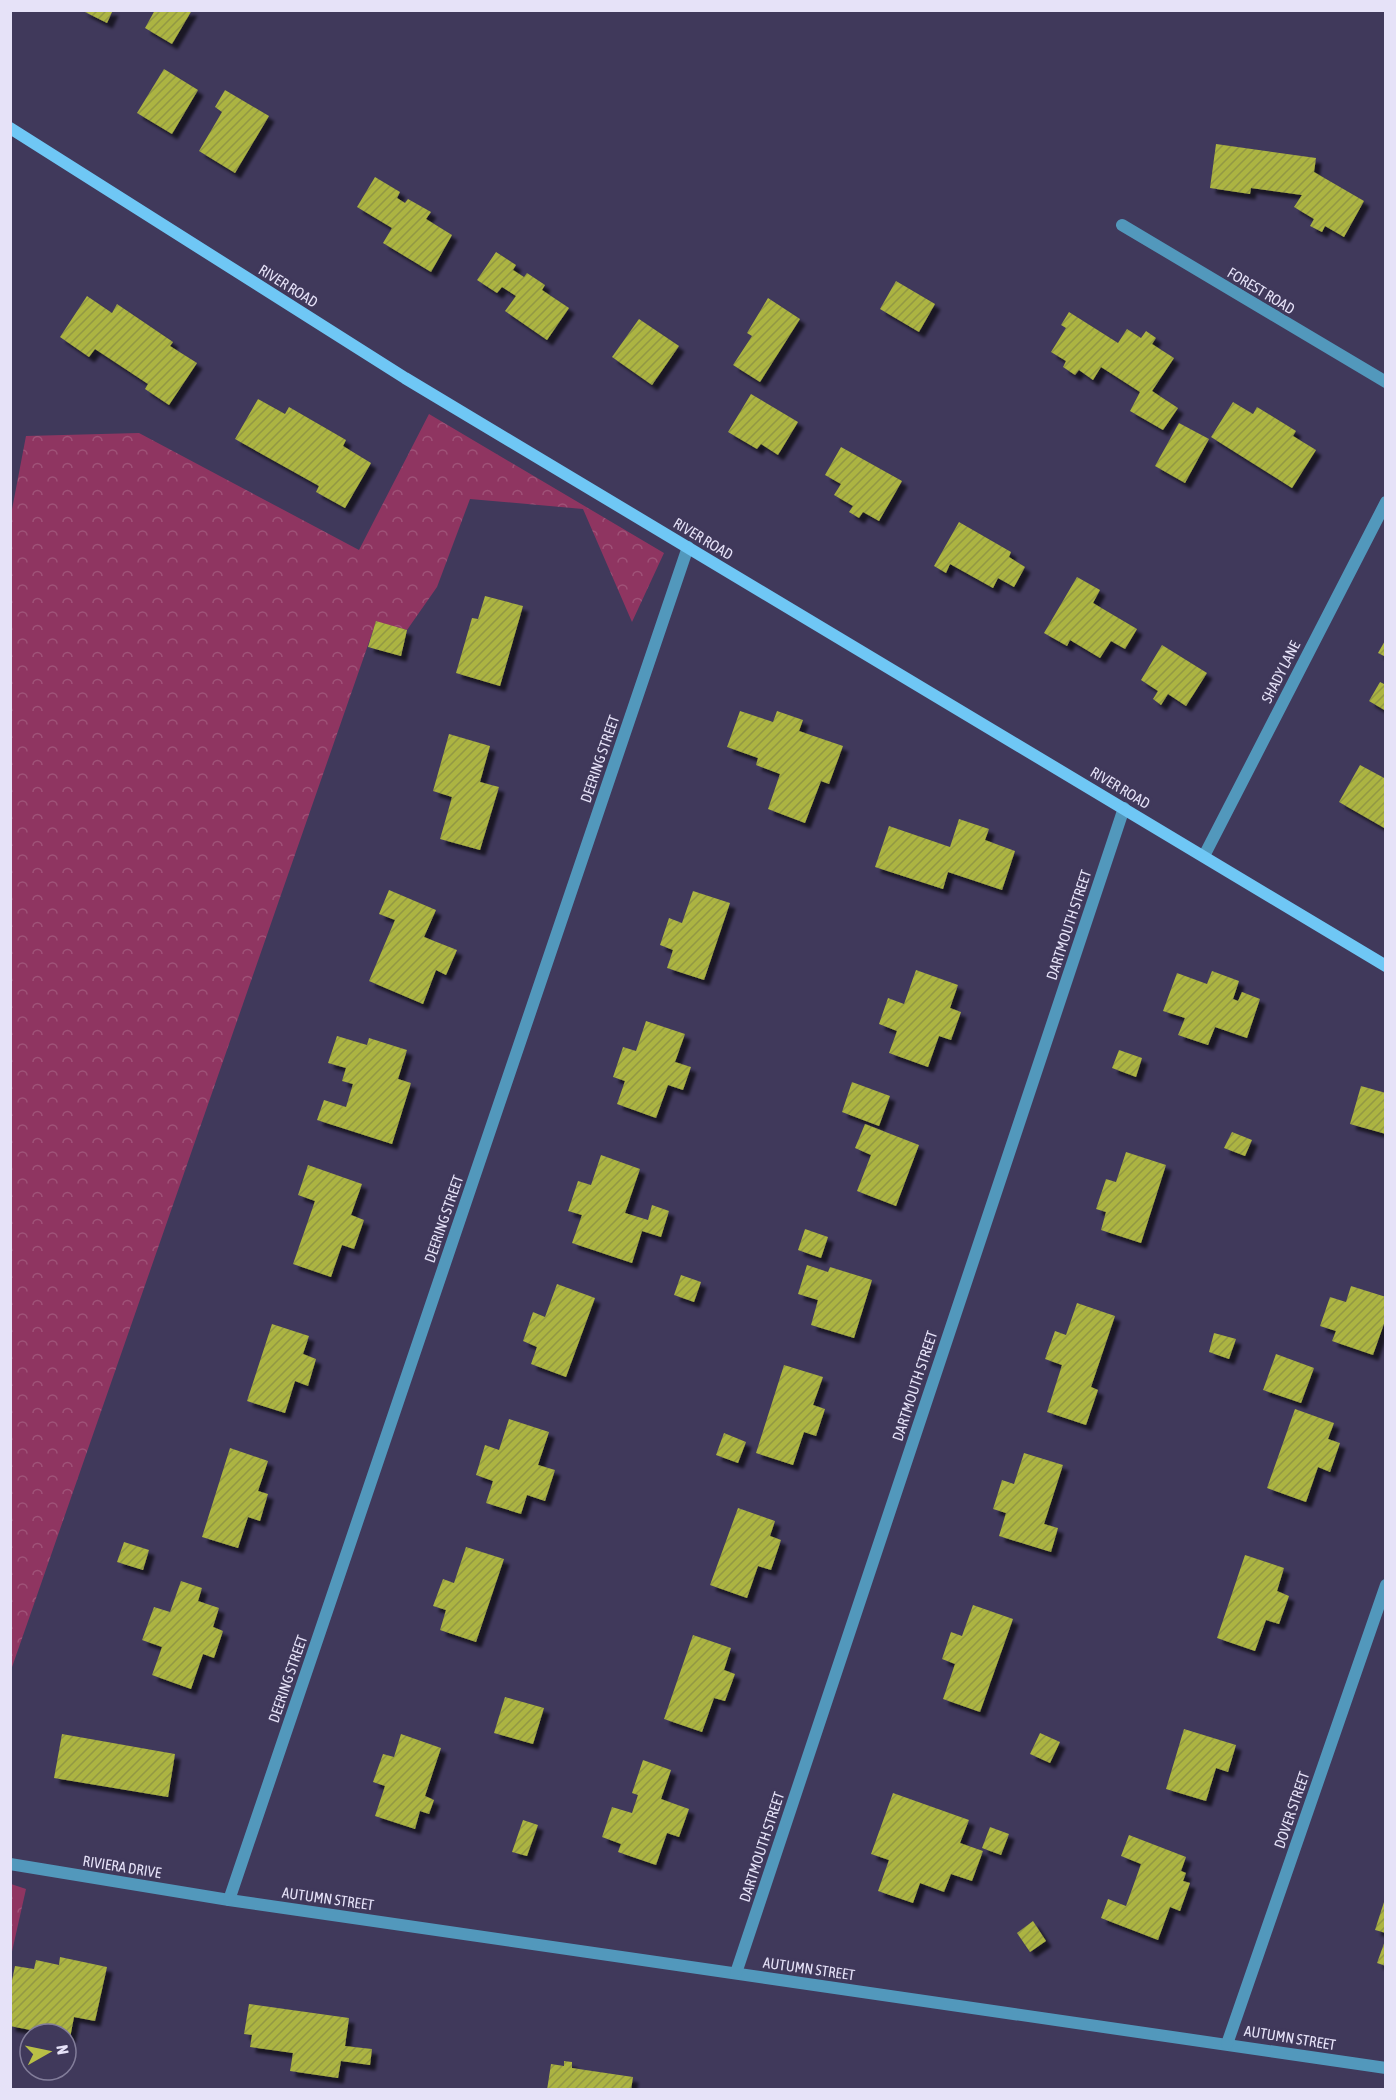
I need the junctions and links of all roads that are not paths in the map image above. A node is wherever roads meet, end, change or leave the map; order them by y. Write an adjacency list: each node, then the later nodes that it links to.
1 (13, 134): 5 (street, RIVER ROAD)
2 (1122, 225): 3 (street, FOREST ROAD)
3 (1386, 382)
4 (1386, 502): 7 (street, SHADY LANE)
5 (688, 547): 6 (street, RIVER ROAD); 11 (street, DEERING STREET)
6 (1124, 808): 7 (street, RIVER ROAD); 12 (street, DARTMOUTH STREET)
7 (1204, 856): 8 (street, RIVER ROAD)
8 (1386, 966)
9 (1386, 1585): 13 (street, DOVER STREET)
10 (10, 1864): 11 (street, RIVIERA DRIVE)
11 (228, 1900): 12 (street, AUTUMN STREET)
12 (736, 1973): 13 (street, AUTUMN STREET)
13 (1227, 2044): 14 (street, AUTUMN STREET)
14 (1386, 2068)

